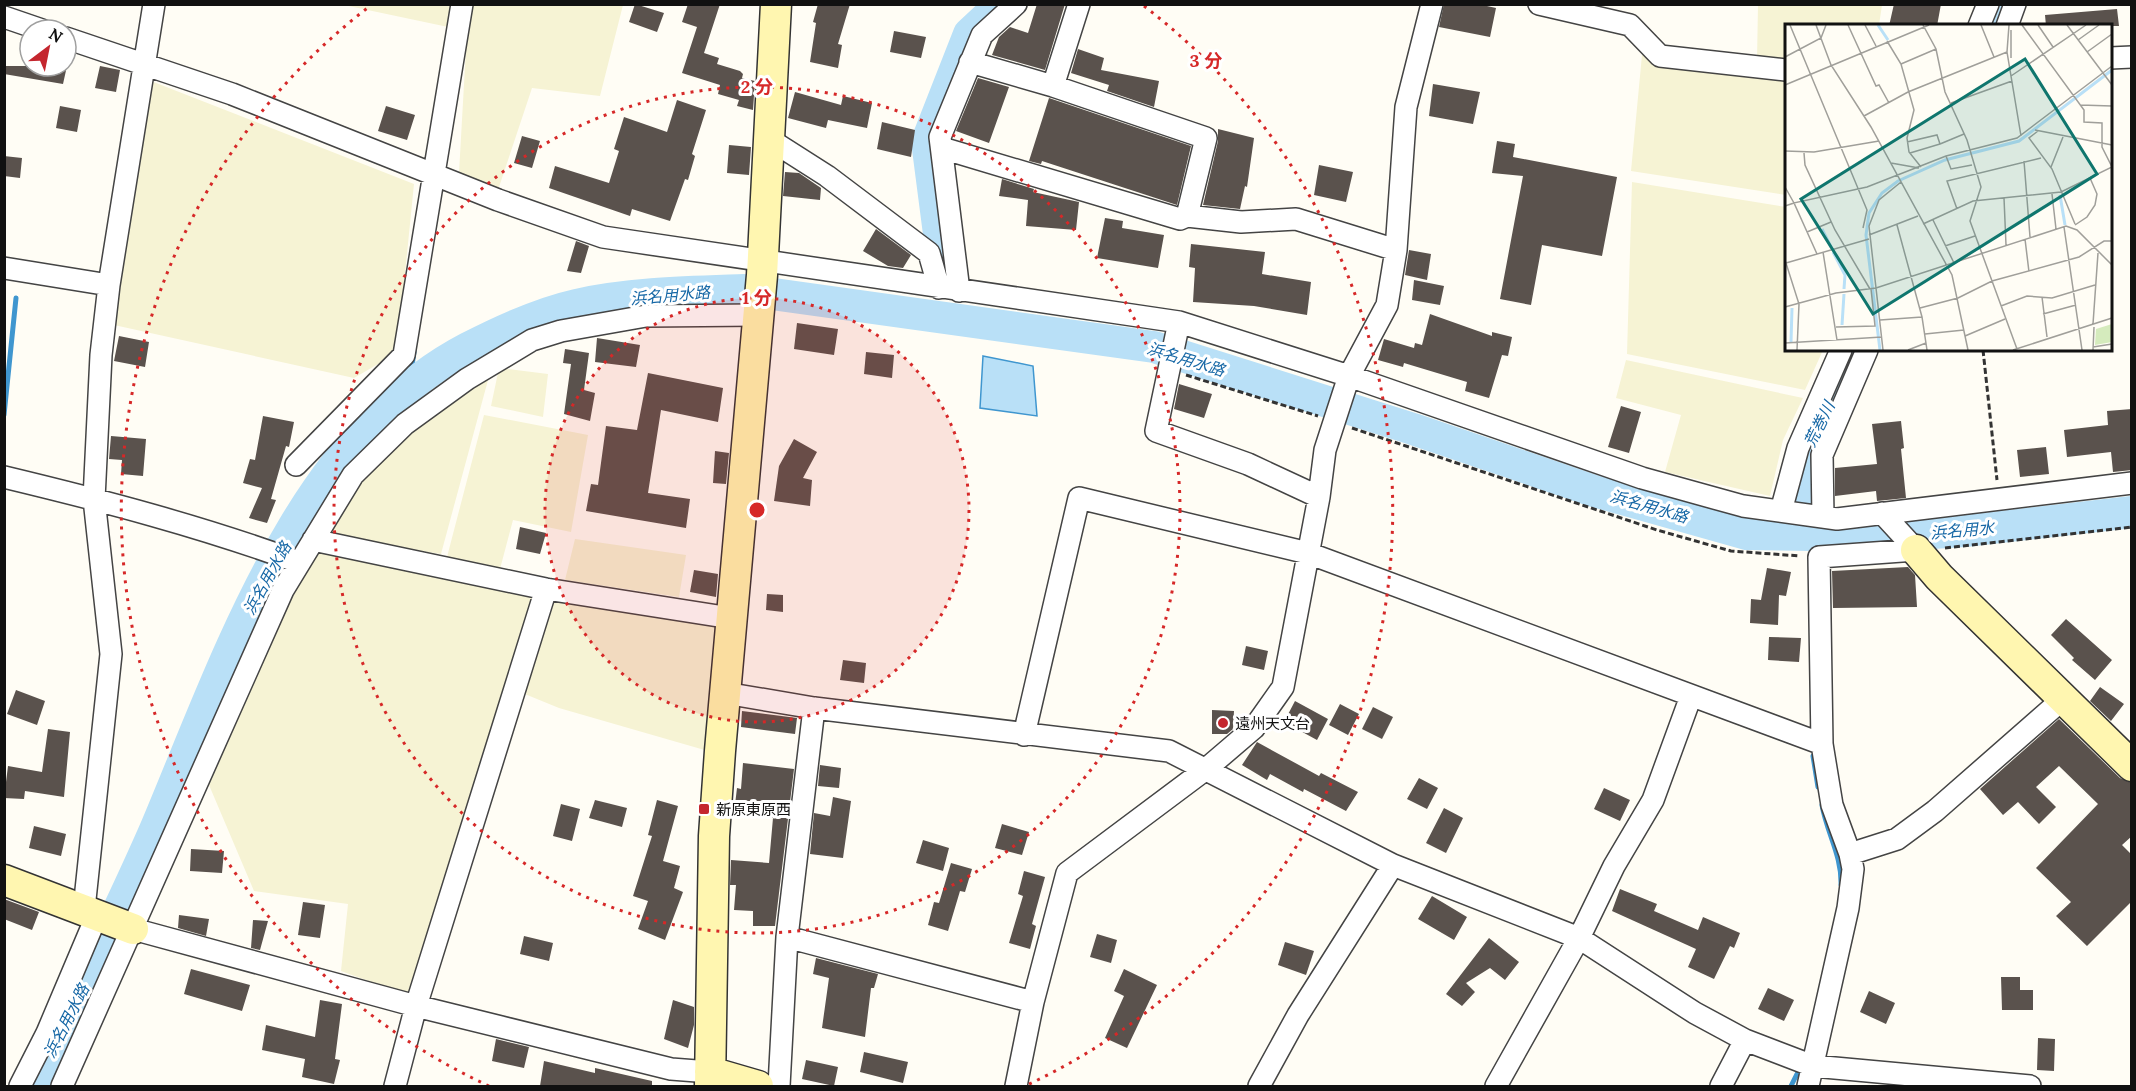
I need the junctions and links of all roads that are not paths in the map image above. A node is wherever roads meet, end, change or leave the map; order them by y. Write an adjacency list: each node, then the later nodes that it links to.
1 (154, 4): 16 (street)
2 (462, 4): 21 (street)
3 (776, 4): 19 (street)
4 (1016, 4): 15 (street)
5 (1079, 4): 18 (street)
6 (1432, 4): 23 (street)
7 (1539, 4): 17 (street)
8 (1988, 4): 10 (street)
9 (2015, 4): 11 (street)
10 (1980, 24)
11 (2008, 24)
12 (78, 42): 16 (street)
13 (2132, 57): 14 (street)
14 (2112, 58)
15 (970, 62): 18 (street); 20 (street)
16 (144, 65): 21 (street); 26 (street)
17 (1785, 70)
18 (1053, 86): 22 (street)
19 (769, 139): 24 (street); 27 (street)
20 (942, 148): 22 (street); 27 (street)
21 (441, 177): 24 (street); 33 (street)
22 (1187, 216): 23 (street)
23 (1396, 250): 32 (street)
24 (762, 267): 27 (street); 28 (street)
25 (4, 268): 26 (street)
26 (109, 285): 37 (street)
27 (949, 289): 29 (street)
28 (758, 315): 41 (street); 46 (street)
29 (1177, 331): 32 (street); 36 (street)
30 (1841, 351): 38 (street)
31 (1867, 351): 40 (street)
32 (1347, 381): 36 (street); 38 (street)
33 (296, 465)
34 (6, 478): 37 (street)
35 (2132, 483): 39 (street)
36 (1319, 496): 43 (street)
37 (94, 498): 44 (street); 58 (street)
38 (1780, 511): 40 (street)
39 (1882, 513): 40 (street); 42 (street)
40 (1823, 517)
41 (313, 540): 44 (street); 45 (street)
42 (1917, 550): 49 (street); 52 (street)
43 (1308, 553): 48 (street); 51 (street); 54 (street)
44 (292, 560): 58 (street)
45 (546, 590): 46 (street); 62 (street)
46 (730, 618): 47 (street)
47 (725, 693): 50 (street); 65 (street)
48 (1691, 696): 52 (street); 60 (street)
49 (2064, 698): 53 (street); 55 (street)
50 (814, 708): 51 (street); 59 (street)
51 (1024, 735): 54 (street)
52 (1822, 744): 55 (street)
53 (2132, 766)
54 (1206, 769): 56 (street); 61 (street)
55 (1850, 855): 64 (street)
56 (1393, 865): 60 (street); 72 (street)
57 (4, 880): 58 (street)
58 (108, 919): 62 (street); 66 (street); 67 (street)
59 (787, 937): 61 (street); 70 (street)
60 (1579, 938): 63 (street); 73 (street)
61 (1033, 1002): 71 (street)
62 (416, 1006): 65 (street); 68 (street)
63 (1745, 1040): 64 (street); 74 (street)
64 (1810, 1076): 75 (street)
65 (710, 1079): 69 (street)
66 (20, 1086)
67 (62, 1086)
68 (395, 1086)
69 (758, 1086)
70 (778, 1086)
71 (1016, 1086)
72 (1259, 1086)
73 (1496, 1086)
74 (1721, 1086)
75 (2030, 1086)

